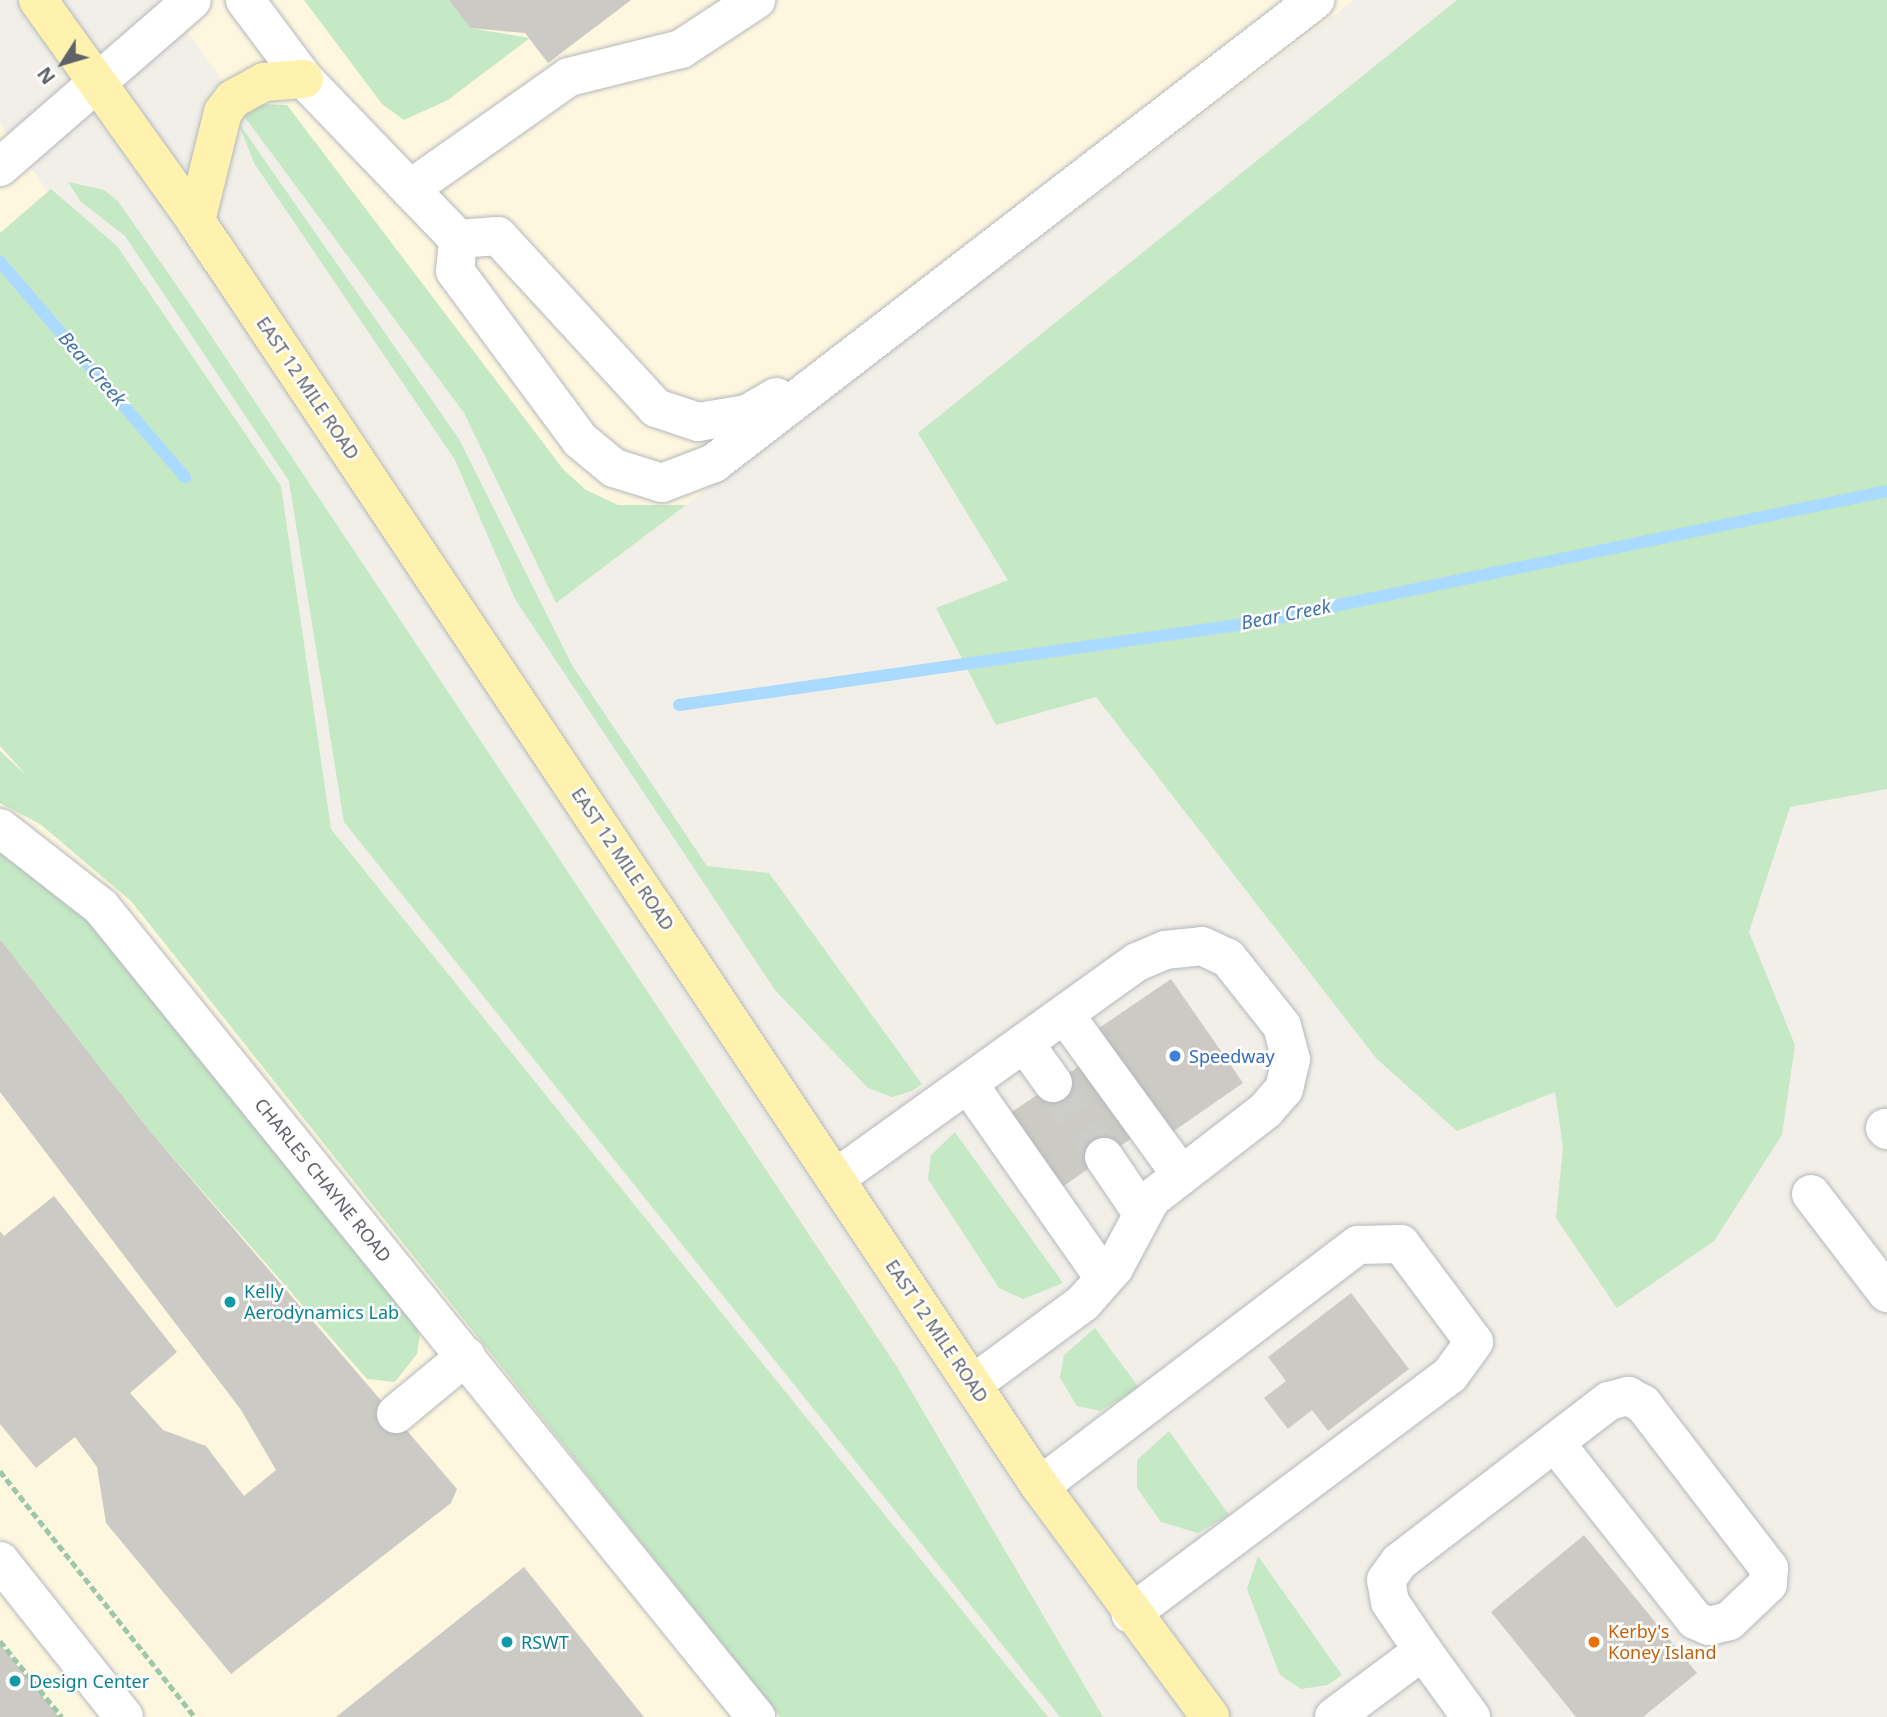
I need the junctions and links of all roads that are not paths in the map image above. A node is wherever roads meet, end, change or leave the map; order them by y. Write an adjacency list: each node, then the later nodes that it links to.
1 (38, 0): 7 (main road, EAST 12 MILE ROAD)
2 (192, 0): 7 (lane)
3 (245, 0): 6 (lane)
4 (756, 0): 9 (lane)
5 (1315, 0): 12 (lane)
6 (304, 79): 9 (lane); 10 (main road)
7 (98, 80): 8 (lane); 10 (main road, EAST 12 MILE ROAD)
8 (0, 167)
9 (410, 189): 11 (lane)
10 (196, 221): 20 (main road, EAST 12 MILE ROAD)
11 (458, 239): 12 (lane); 12 (lane)
12 (838, 365)
13 (0, 828): 25 (lane, CHARLES CHAYNE ROAD)
14 (1065, 1015): 15 (lane); 19 (lane); 19 (lane)
15 (1025, 1044): 16 (lane); 17 (lane)
16 (1053, 1083)
17 (969, 1085): 20 (lane); 23 (lane)
18 (1104, 1157): 22 (lane)
19 (1180, 1173): 22 (lane)
20 (836, 1178): 26 (main road, EAST 12 MILE ROAD)
21 (1811, 1194): 24 (lane)
22 (1142, 1213): 23 (lane)
23 (1104, 1278): 26 (lane)
24 (1887, 1293)
25 (466, 1356): 27 (lane); 34 (lane, CHARLES CHAYNE ROAD)
26 (973, 1384): 29 (main road, EAST 12 MILE ROAD)
27 (396, 1414)
28 (1555, 1443): 28 (lane); 32 (lane)
29 (1040, 1486): 31 (main road, EAST 12 MILE ROAD); 31 (lane)
30 (0, 1561): 33 (lane)
31 (1131, 1614): 35 (main road, EAST 12 MILE ROAD)
32 (1423, 1651): 36 (lane); 37 (lane)
33 (124, 1717)
34 (756, 1717)
35 (1210, 1717)
36 (1334, 1717)
37 (1471, 1717)

